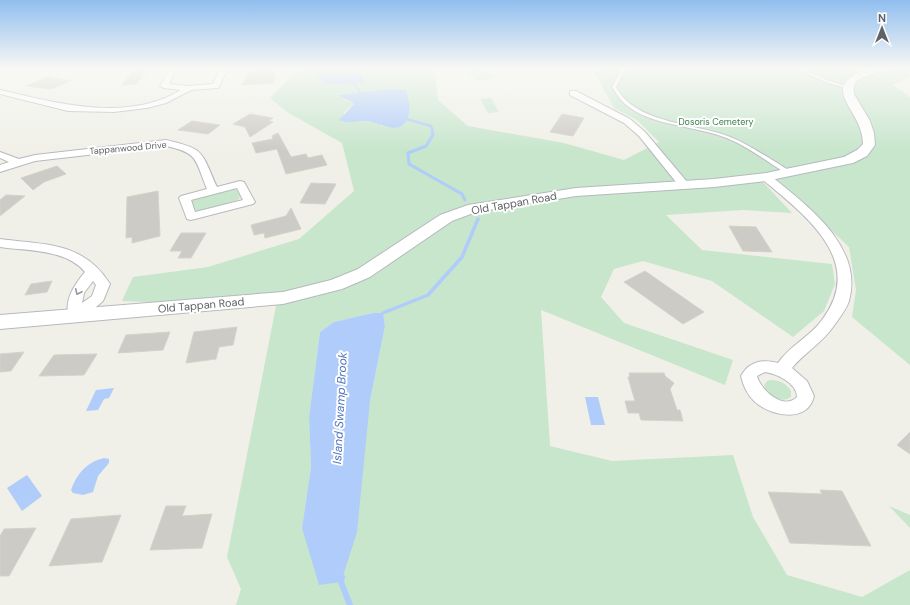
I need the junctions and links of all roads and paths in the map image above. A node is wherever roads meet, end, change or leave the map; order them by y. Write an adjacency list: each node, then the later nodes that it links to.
1 (19, 96): 2 (street)
2 (176, 96)
3 (580, 96): 11 (street)
4 (619, 96): 9 (lane)
5 (848, 96): 9 (street, Old Tappan Road)
6 (0, 155): 7 (street)
7 (18, 162): 8 (street, Tappanwood Drive); 12 (street, Tappanwood Drive)
8 (0, 169)
9 (789, 173): 10 (street, Old Tappan Road)
10 (766, 177): 11 (street, Old Tappan Road); 17 (street)
11 (684, 185): 15 (street, Old Tappan Road)
12 (213, 191): 12 (street)
13 (0, 243): 14 (street)
14 (92, 273): 15 (street, one-way to 15); 15 (street)
15 (76, 316): 16 (street, Old Tappan Road)
16 (0, 322)
17 (782, 370)

